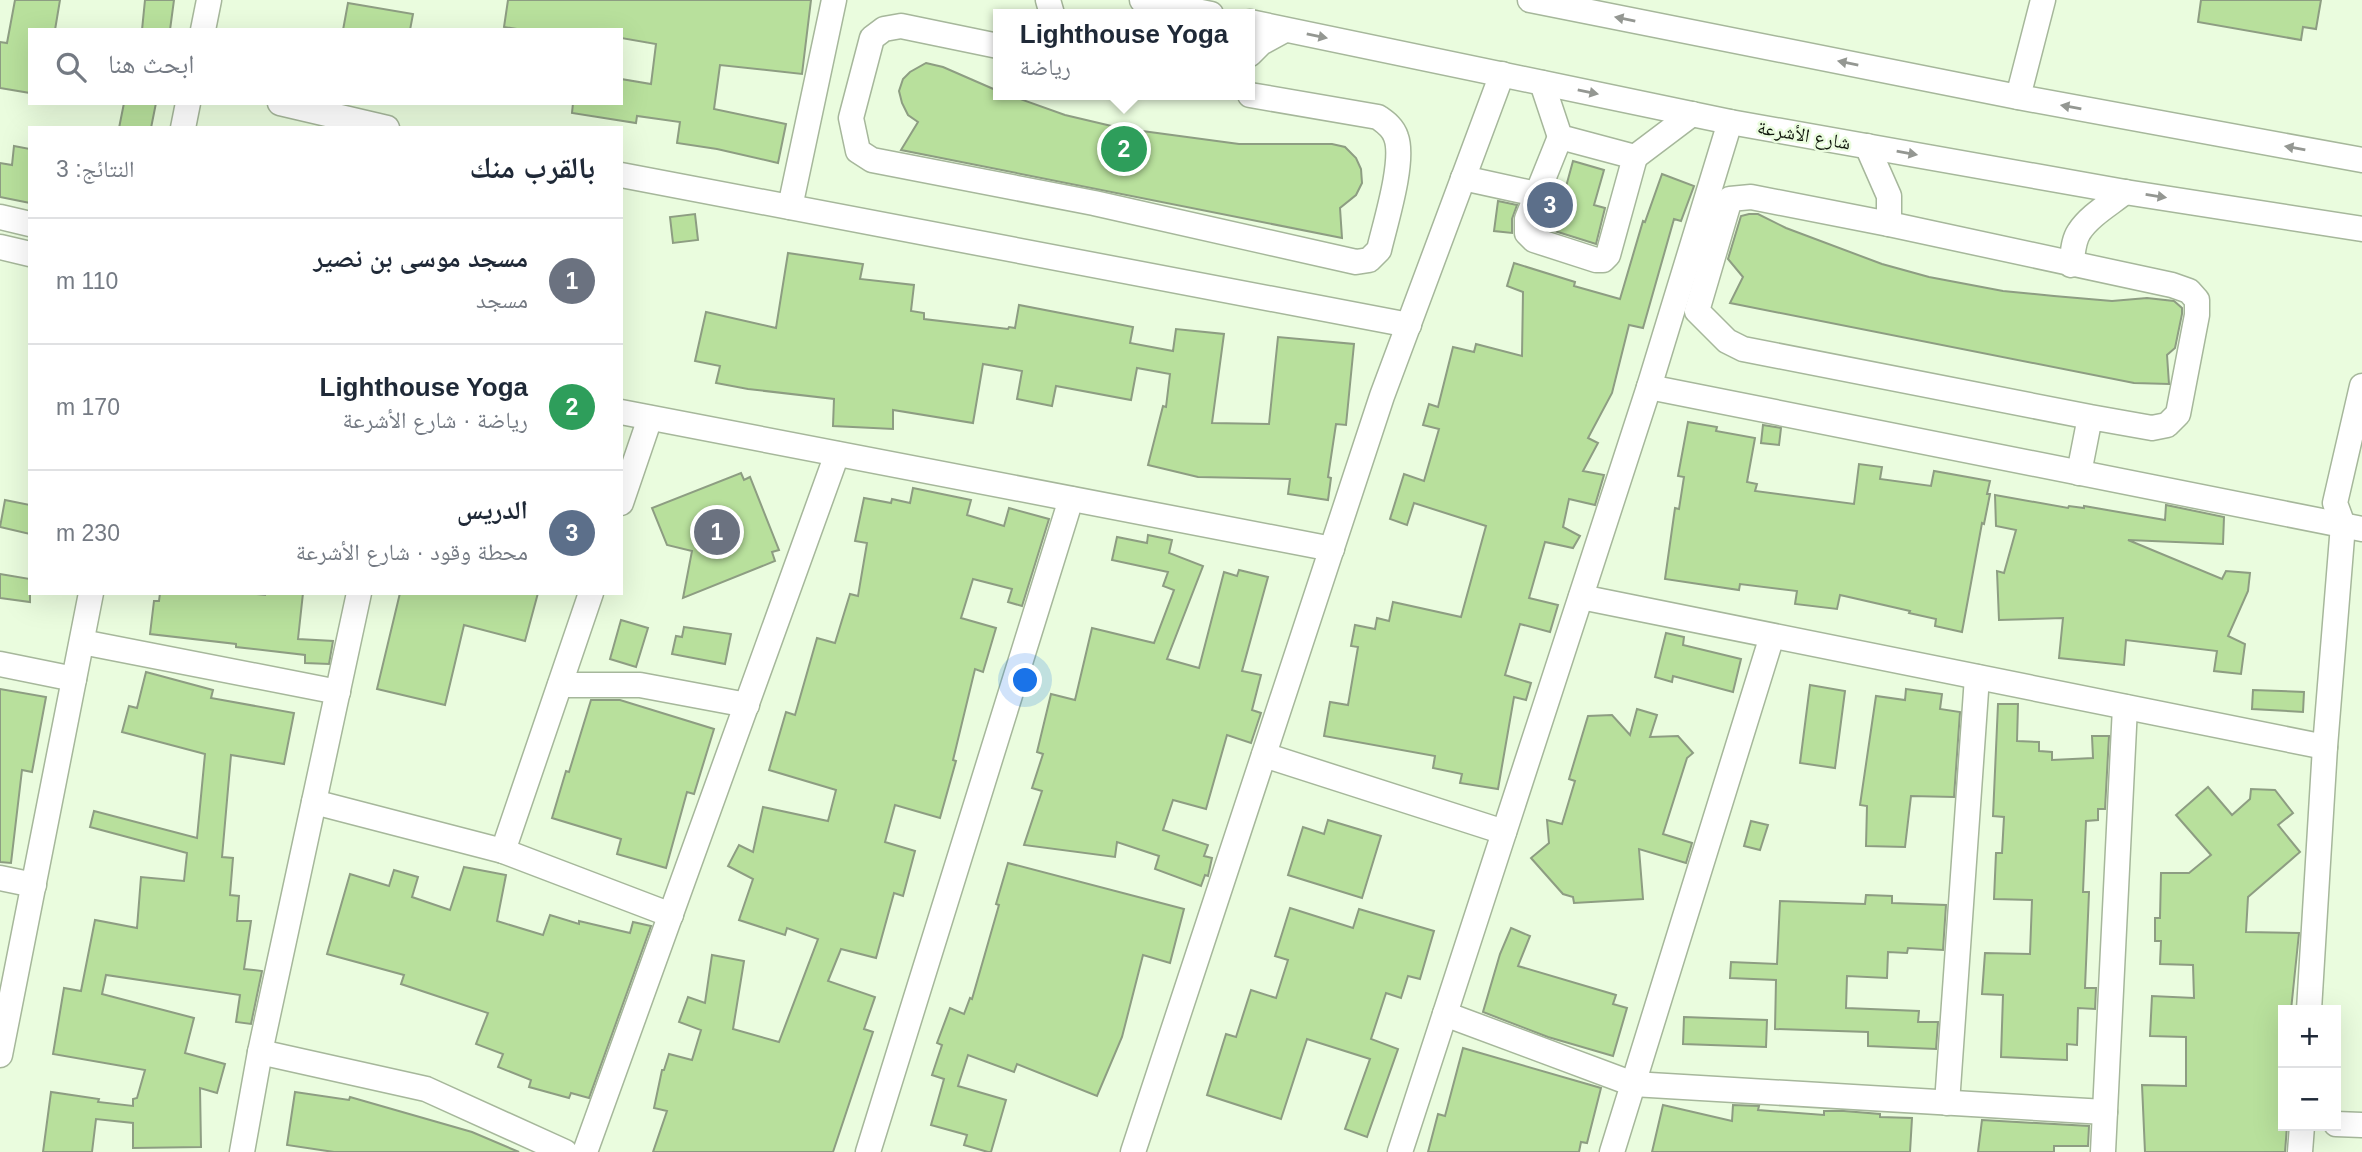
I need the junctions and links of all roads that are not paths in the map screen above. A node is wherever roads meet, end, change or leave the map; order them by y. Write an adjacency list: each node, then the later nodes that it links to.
1 (209, 0): 8 (street)
2 (834, 0): 30 (street)
3 (1142, 0): 6 (street)
4 (1530, 0): 15 (street, one-way to 4)
5 (2043, 0): 15 (street)
6 (1186, 9)
7 (1255, 23): 9 (street, شارع الأشرعة)
8 (203, 28)
9 (1285, 30): 11 (street); 12 (street, شارع الأشرعة, one-way to 12)
10 (993, 45): 14 (street)
11 (1255, 49)
12 (1502, 74): 13 (street, شارع الأشرعة); 27 (street)
13 (1542, 83): 18 (street, شارع الأشرعة, one-way to 18); 22 (street)
14 (1255, 96)
15 (2018, 97): 25 (street, one-way to 15)
16 (188, 105): 20 (street)
17 (288, 105): 21 (street)
18 (1692, 114): 19 (street, شارع الأشرعة); 24 (street)
19 (1730, 121): 23 (street, شارع الأشرعة); 40 (street)
20 (183, 126)
21 (378, 126)
22 (1560, 138): 24 (street); 29 (street)
23 (1867, 146): 28 (street, شارع الأشرعة, one-way to 28); 33 (street)
24 (1635, 157): 29 (street)
25 (2362, 160)
26 (623, 175): 30 (street)
27 (1464, 178): 29 (street); 38 (street)
28 (2125, 191): 34 (street, شارع الأشرعة, one-way to 34); 37 (street)
29 (1536, 194)
30 (790, 207): 38 (street)
31 (0, 217): 32 (street)
32 (28, 224)
33 (1889, 224): 37 (street); 42 (street)
34 (2362, 229)
35 (0, 247): 36 (street)
36 (28, 254)
37 (2071, 265): 42 (street)
38 (1409, 325): 49 (street)
39 (2362, 386): 48 (street)
40 (1649, 387): 45 (street); 53 (street)
41 (623, 412): 43 (street)
42 (2090, 417): 45 (street)
43 (650, 418): 44 (street); 46 (street)
44 (837, 454): 47 (street); 61 (street)
45 (2079, 473): 48 (street)
46 (623, 497)
47 (1071, 499): 49 (street); 84 (street)
48 (2352, 527): 63 (street)
49 (1332, 549): 64 (street)
50 (91, 595): 55 (street)
51 (359, 595): 60 (street)
52 (590, 595): 59 (street)
53 (1581, 597): 54 (street); 66 (street)
54 (1772, 636): 57 (street); 75 (street)
55 (82, 642): 58 (street); 60 (street)
56 (0, 664): 58 (street)
57 (1977, 677): 62 (street); 76 (street)
58 (74, 679): 69 (street)
59 (560, 685): 61 (street); 67 (street)
60 (338, 692): 65 (street)
61 (747, 705): 70 (street)
62 (2125, 707): 63 (street); 77 (street)
63 (2325, 747): 71 (street)
64 (1264, 755): 66 (street); 85 (street)
65 (314, 802): 67 (street); 73 (street)
66 (1504, 832): 72 (street)
67 (503, 851): 70 (street)
68 (0, 878): 69 (street)
69 (34, 885): 74 (street)
70 (671, 915): 83 (street)
71 (2309, 1005)
72 (1445, 1014): 75 (street); 86 (street)
73 (260, 1052): 81 (street); 82 (street)
74 (0, 1055)
75 (1633, 1084): 76 (street); 87 (street)
76 (1947, 1103): 77 (street)
77 (2105, 1112): 88 (street)
78 (2341, 1124): 79 (street)
79 (2362, 1125)
80 (2302, 1131): 89 (street)
81 (242, 1152)
82 (565, 1152)
83 (585, 1152)
84 (867, 1152)
85 (1133, 1152)
86 (1400, 1152)
87 (1612, 1152)
88 (2103, 1152)
89 (2300, 1152)

